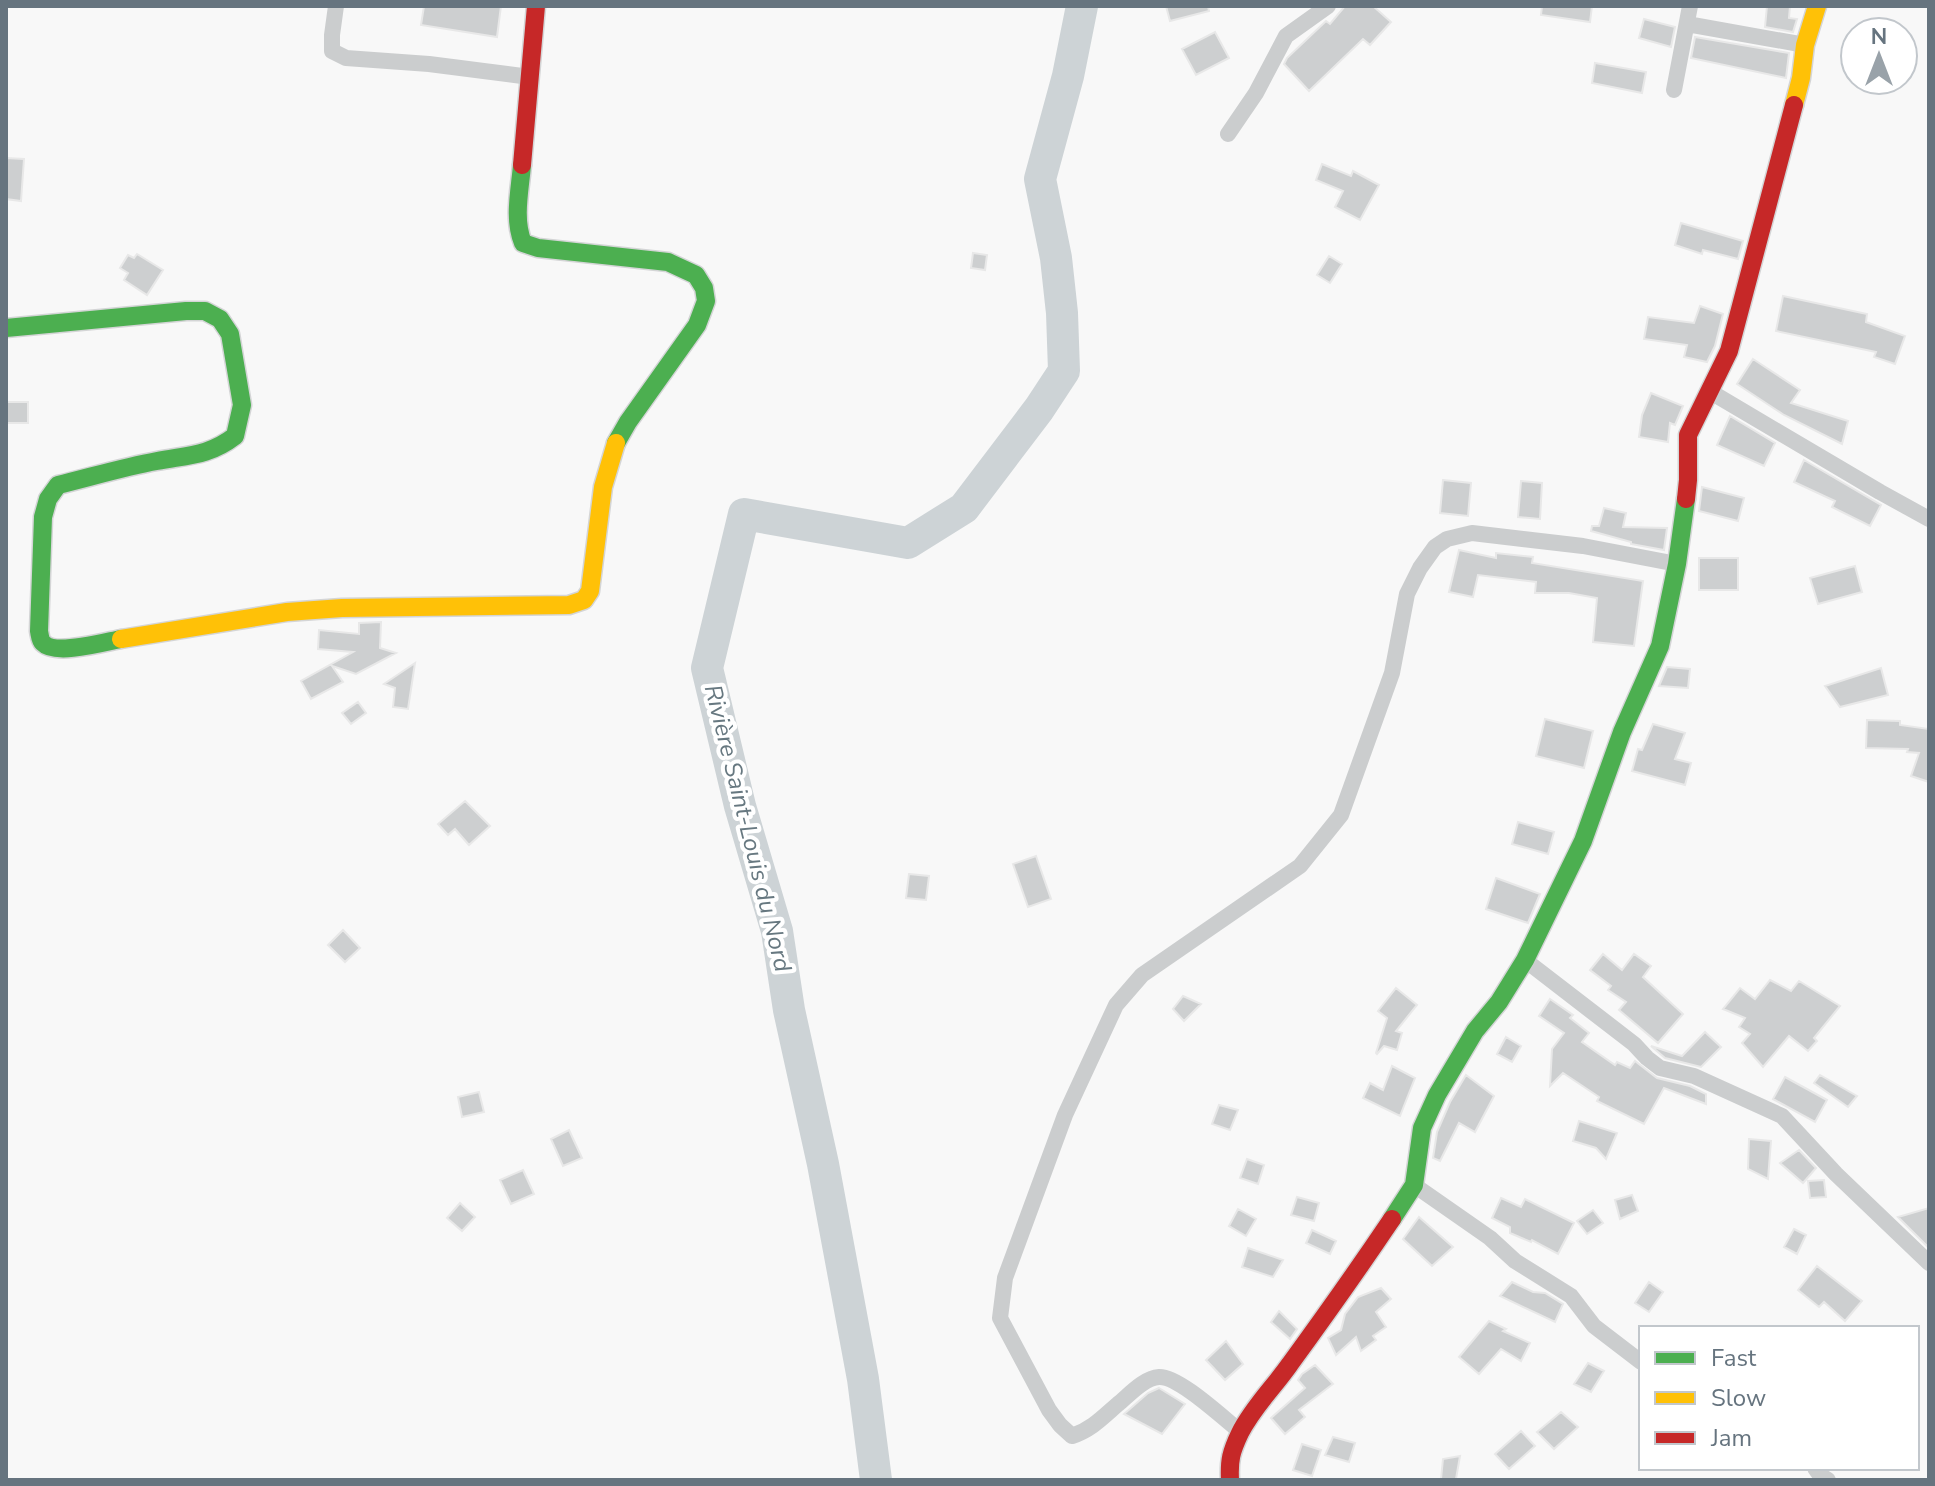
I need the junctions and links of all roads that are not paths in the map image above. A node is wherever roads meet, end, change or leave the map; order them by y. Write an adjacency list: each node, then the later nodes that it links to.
1 (336, 6): 8 (street)
2 (536, 6): 8 (street)
3 (1328, 6): 10 (street)
4 (1690, 6): 6 (street)
5 (1817, 6): 7 (street)
6 (1687, 24): 7 (street); 9 (street)
7 (1805, 45): 12 (street)
8 (530, 77): 11 (street)
9 (1674, 90)
10 (1228, 134)
11 (6, 328)
12 (1709, 391): 13 (street); 14 (street)
13 (1929, 519)
14 (1677, 564): 15 (street); 19 (street)
15 (1525, 960): 16 (street); 17 (street)
16 (1414, 1185): 18 (street); 19 (street)
17 (1929, 1263)
18 (1639, 1360)
19 (1241, 1432): 20 (street)
20 (1230, 1480)

